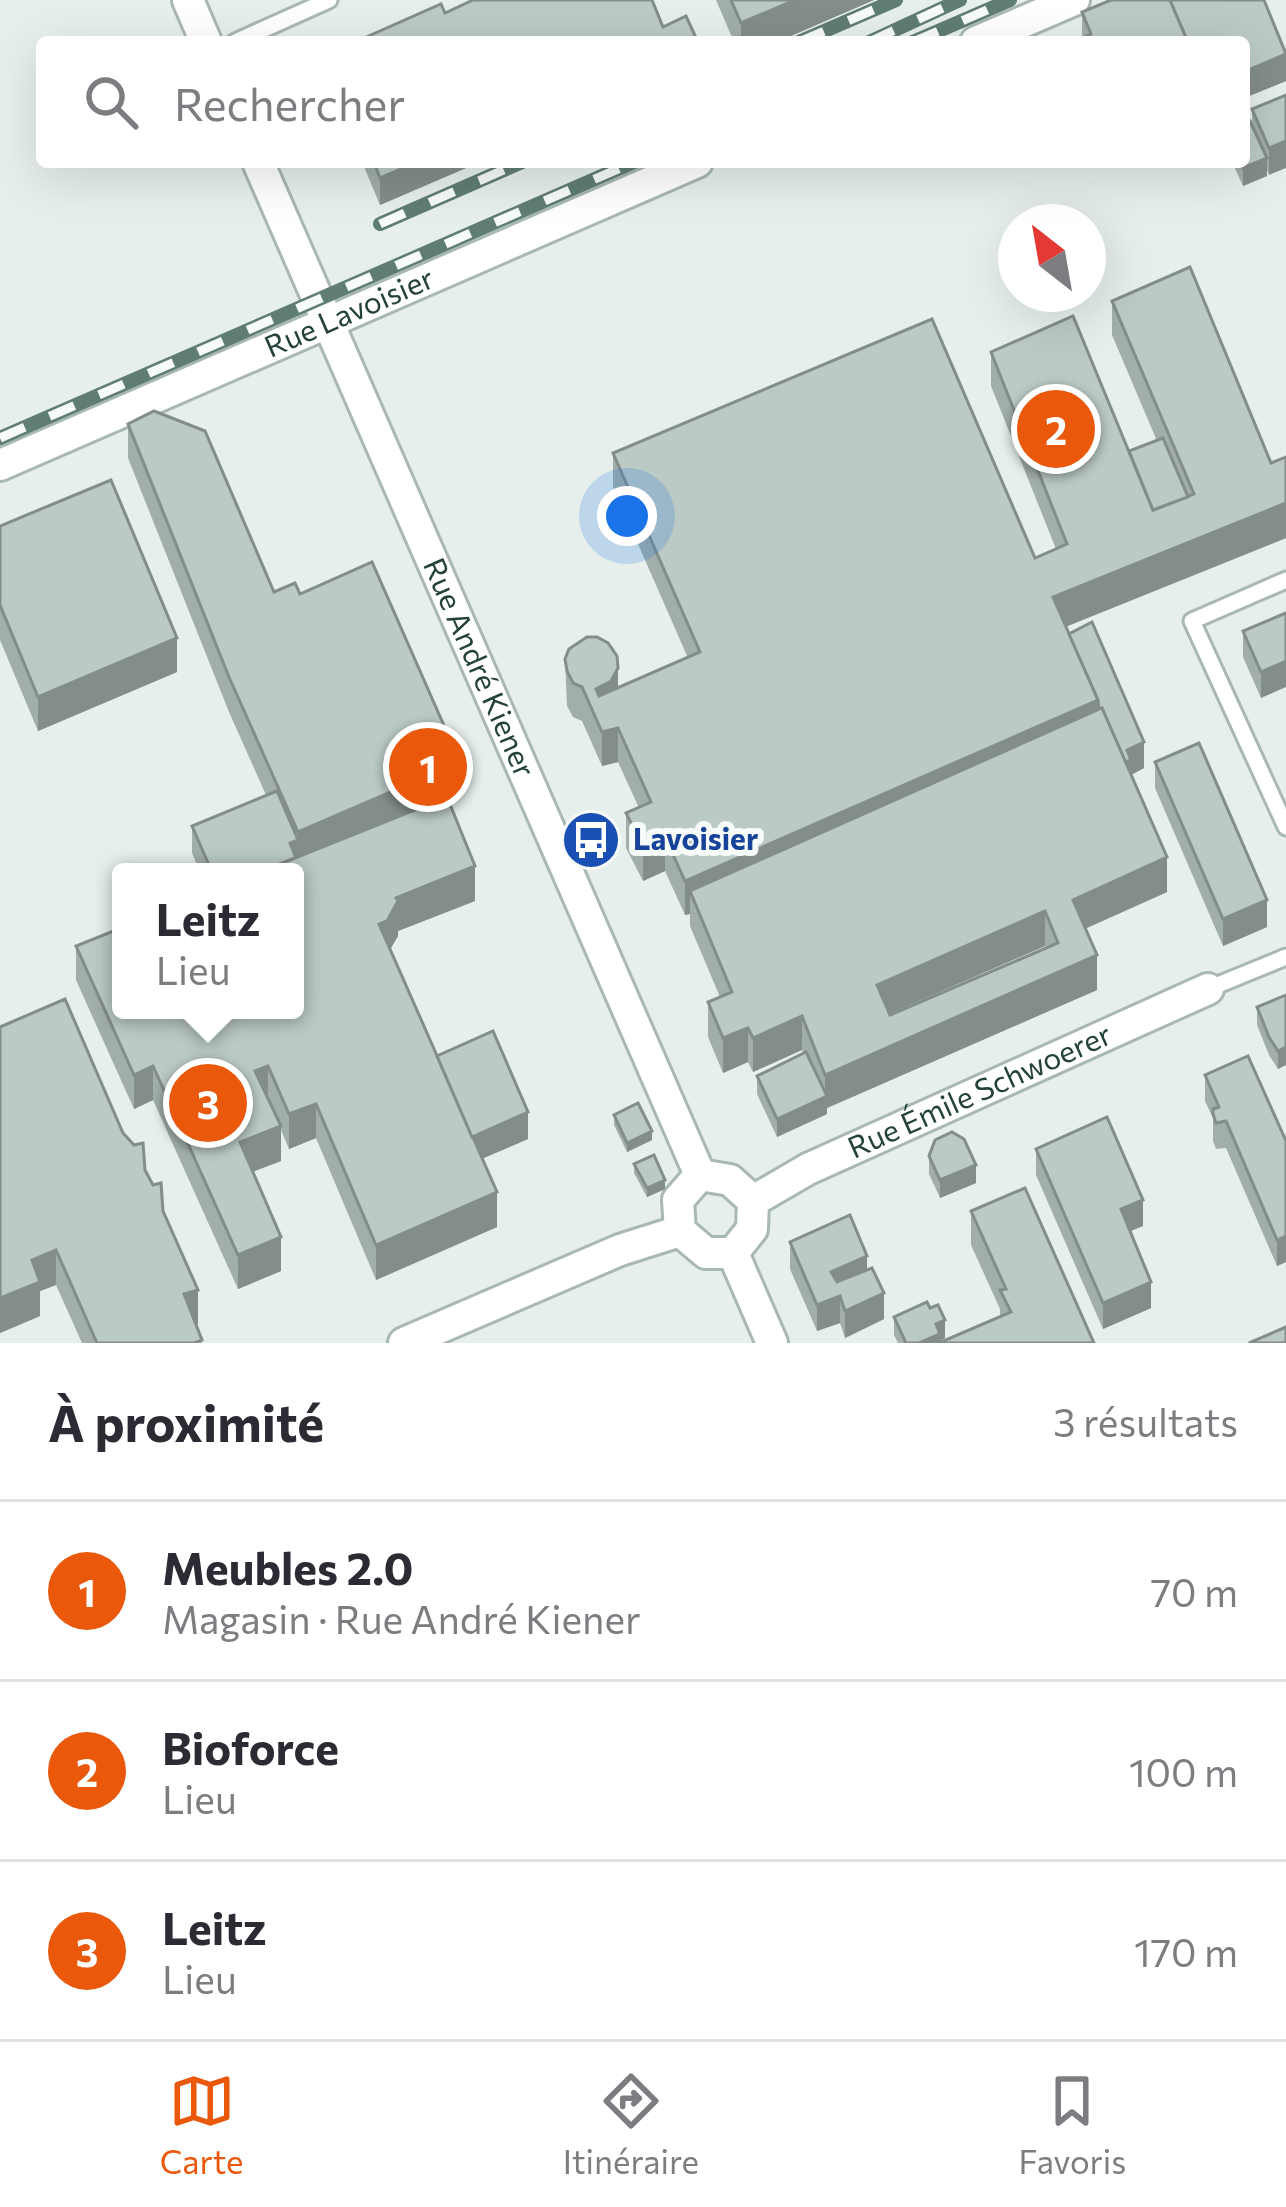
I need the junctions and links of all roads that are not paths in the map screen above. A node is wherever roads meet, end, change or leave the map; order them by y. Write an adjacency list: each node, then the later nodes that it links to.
1 (188, 0): 4 (street)
2 (329, 0): 5 (lane)
3 (1074, 0): 6 (street)
4 (203, 36)
5 (248, 36)
6 (990, 36)
7 (261, 168): 9 (street, Rue André Kiener)
8 (683, 168): 9 (street, Rue Lavoisier)
9 (327, 321): 10 (street, Rue Lavoisier); 15 (street, Rue André Kiener)
10 (0, 465)
11 (1286, 580): 12 (lane)
12 (1286, 827)
13 (1286, 957): 14 (lane)
14 (1208, 989): 16 (street, Rue Émile Schwoerer)
15 (700, 1175): 16 (street); 17 (street)
16 (753, 1201): 18 (street)
17 (680, 1232): 18 (street); 19 (street)
18 (733, 1253): 20 (street)
19 (404, 1343)
20 (772, 1343)

